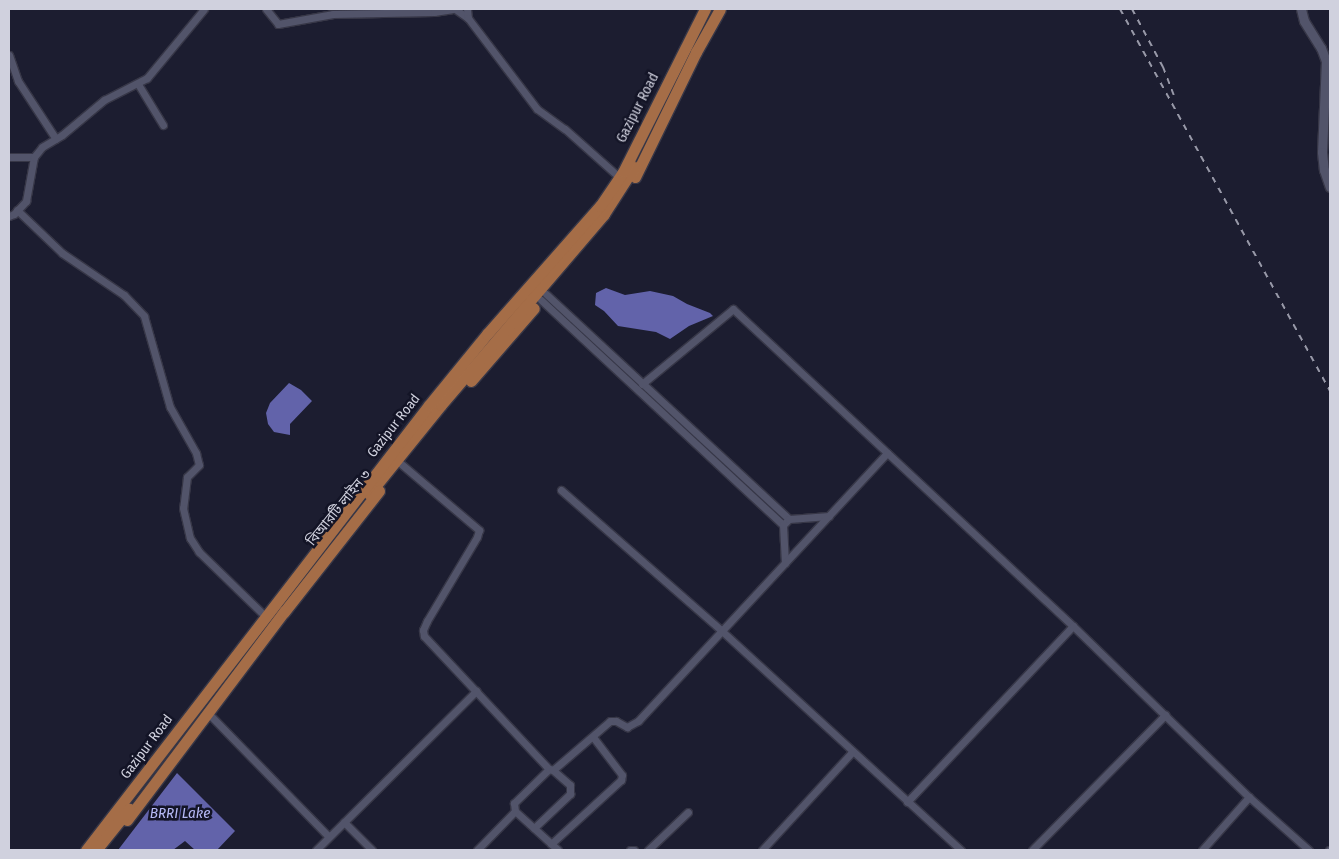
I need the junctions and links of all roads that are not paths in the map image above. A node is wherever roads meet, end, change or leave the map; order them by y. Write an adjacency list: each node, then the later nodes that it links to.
1 (204, 9): 12 (street)
2 (266, 9): 3 (street)
3 (454, 9): 9 (street)
4 (467, 9): 9 (street)
5 (705, 9): 17 (main road, Gazipur Road)
6 (713, 9): 47 (main road, বিআরটি লাইন ৩)
7 (720, 9): 21 (main road, Gazipur Road)
8 (1301, 9): 11 (street)
9 (468, 18): 17 (street)
10 (9, 55): 14 (street)
11 (1329, 68): 18 (street)
12 (138, 84): 13 (street); 14 (street)
13 (163, 125)
14 (56, 139): 16 (street)
15 (9, 157): 16 (street)
16 (34, 157): 19 (street)
17 (619, 177): 29 (main road, Gazipur Road)
18 (1330, 187)
19 (17, 210): 20 (street); 29 (street)
20 (9, 216)
21 (543, 297): 22 (street); 24 (main road, Gazipur Road); 27 (street)
22 (642, 384): 23 (street); 27 (street)
23 (887, 453): 26 (street); 30 (street)
24 (400, 463): 32 (street); 33 (main road, Gazipur Road)
25 (561, 490): 31 (street)
26 (829, 516): 27 (street); 28 (street)
27 (786, 522): 28 (street)
28 (785, 563): 31 (street)
29 (265, 616): 46 (main road, Gazipur Road)
30 (1073, 626): 34 (street); 39 (street)
31 (723, 632): 35 (street); 36 (street)
32 (476, 691): 37 (street); 42 (street)
33 (208, 713): 44 (street); 48 (main road, Gazipur Road)
34 (1165, 716): 38 (street); 58 (street)
35 (593, 737): 37 (street); 45 (street)
36 (852, 752): 39 (street); 56 (street)
37 (551, 769): 40 (street); 43 (street)
38 (1249, 797): 59 (street); 60 (street)
39 (908, 802): 57 (street)
40 (515, 810): 43 (street); 51 (street)
41 (688, 812): 55 (street)
42 (344, 822): 44 (street); 50 (street)
43 (534, 828): 45 (street)
44 (329, 837): 49 (street)
45 (551, 844): 52 (street)
46 (86, 850)
47 (96, 850)
48 (105, 850)
49 (316, 850)
50 (372, 850)
51 (477, 850)
52 (558, 850)
53 (630, 850): 54 (street)
54 (634, 850)
55 (648, 850)
56 (762, 850)
57 (961, 850)
58 (1032, 850)
59 (1202, 850)
60 (1309, 850)

